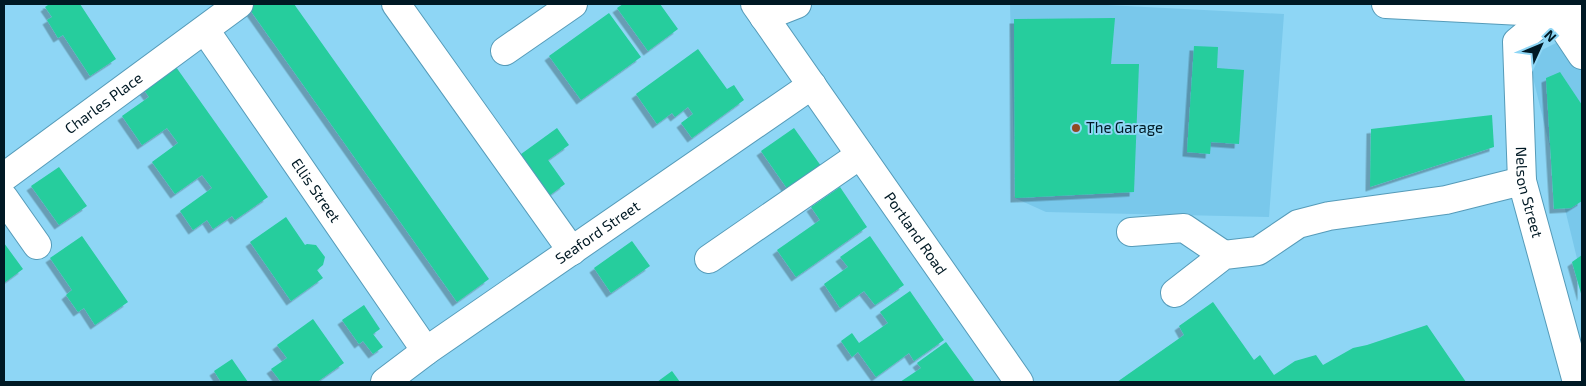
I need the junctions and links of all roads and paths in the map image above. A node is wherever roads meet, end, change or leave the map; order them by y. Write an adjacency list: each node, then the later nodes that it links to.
1 (239, 4): 9 (street, Charles Place)
2 (396, 4): 19 (street)
3 (573, 4): 10 (street)
4 (797, 4): 7 (street)
5 (1386, 4): 6 (street)
6 (1550, 8): 8 (street); 11 (street); 15 (street, Nelson Street)
7 (759, 10): 12 (street, Portland Road)
8 (1582, 14)
9 (205, 30): 14 (street, Charles Place); 23 (street, Ellis Street)
10 (505, 51)
11 (1582, 55)
12 (812, 86): 13 (street, Portland Road); 19 (street, Seaford Street)
13 (860, 155): 21 (street); 25 (street, Portland Road)
14 (4, 177)
15 (1522, 181): 20 (street); 26 (street, Nelson Street)
16 (4, 198): 18 (street)
17 (1131, 232): 20 (street)
18 (38, 245)
19 (572, 251): 23 (street, Seaford Street)
20 (1224, 255): 22 (street)
21 (709, 259)
22 (1175, 293)
23 (426, 351): 24 (street, Seaford Street)
24 (385, 382)
25 (1020, 382)
26 (1577, 382)

